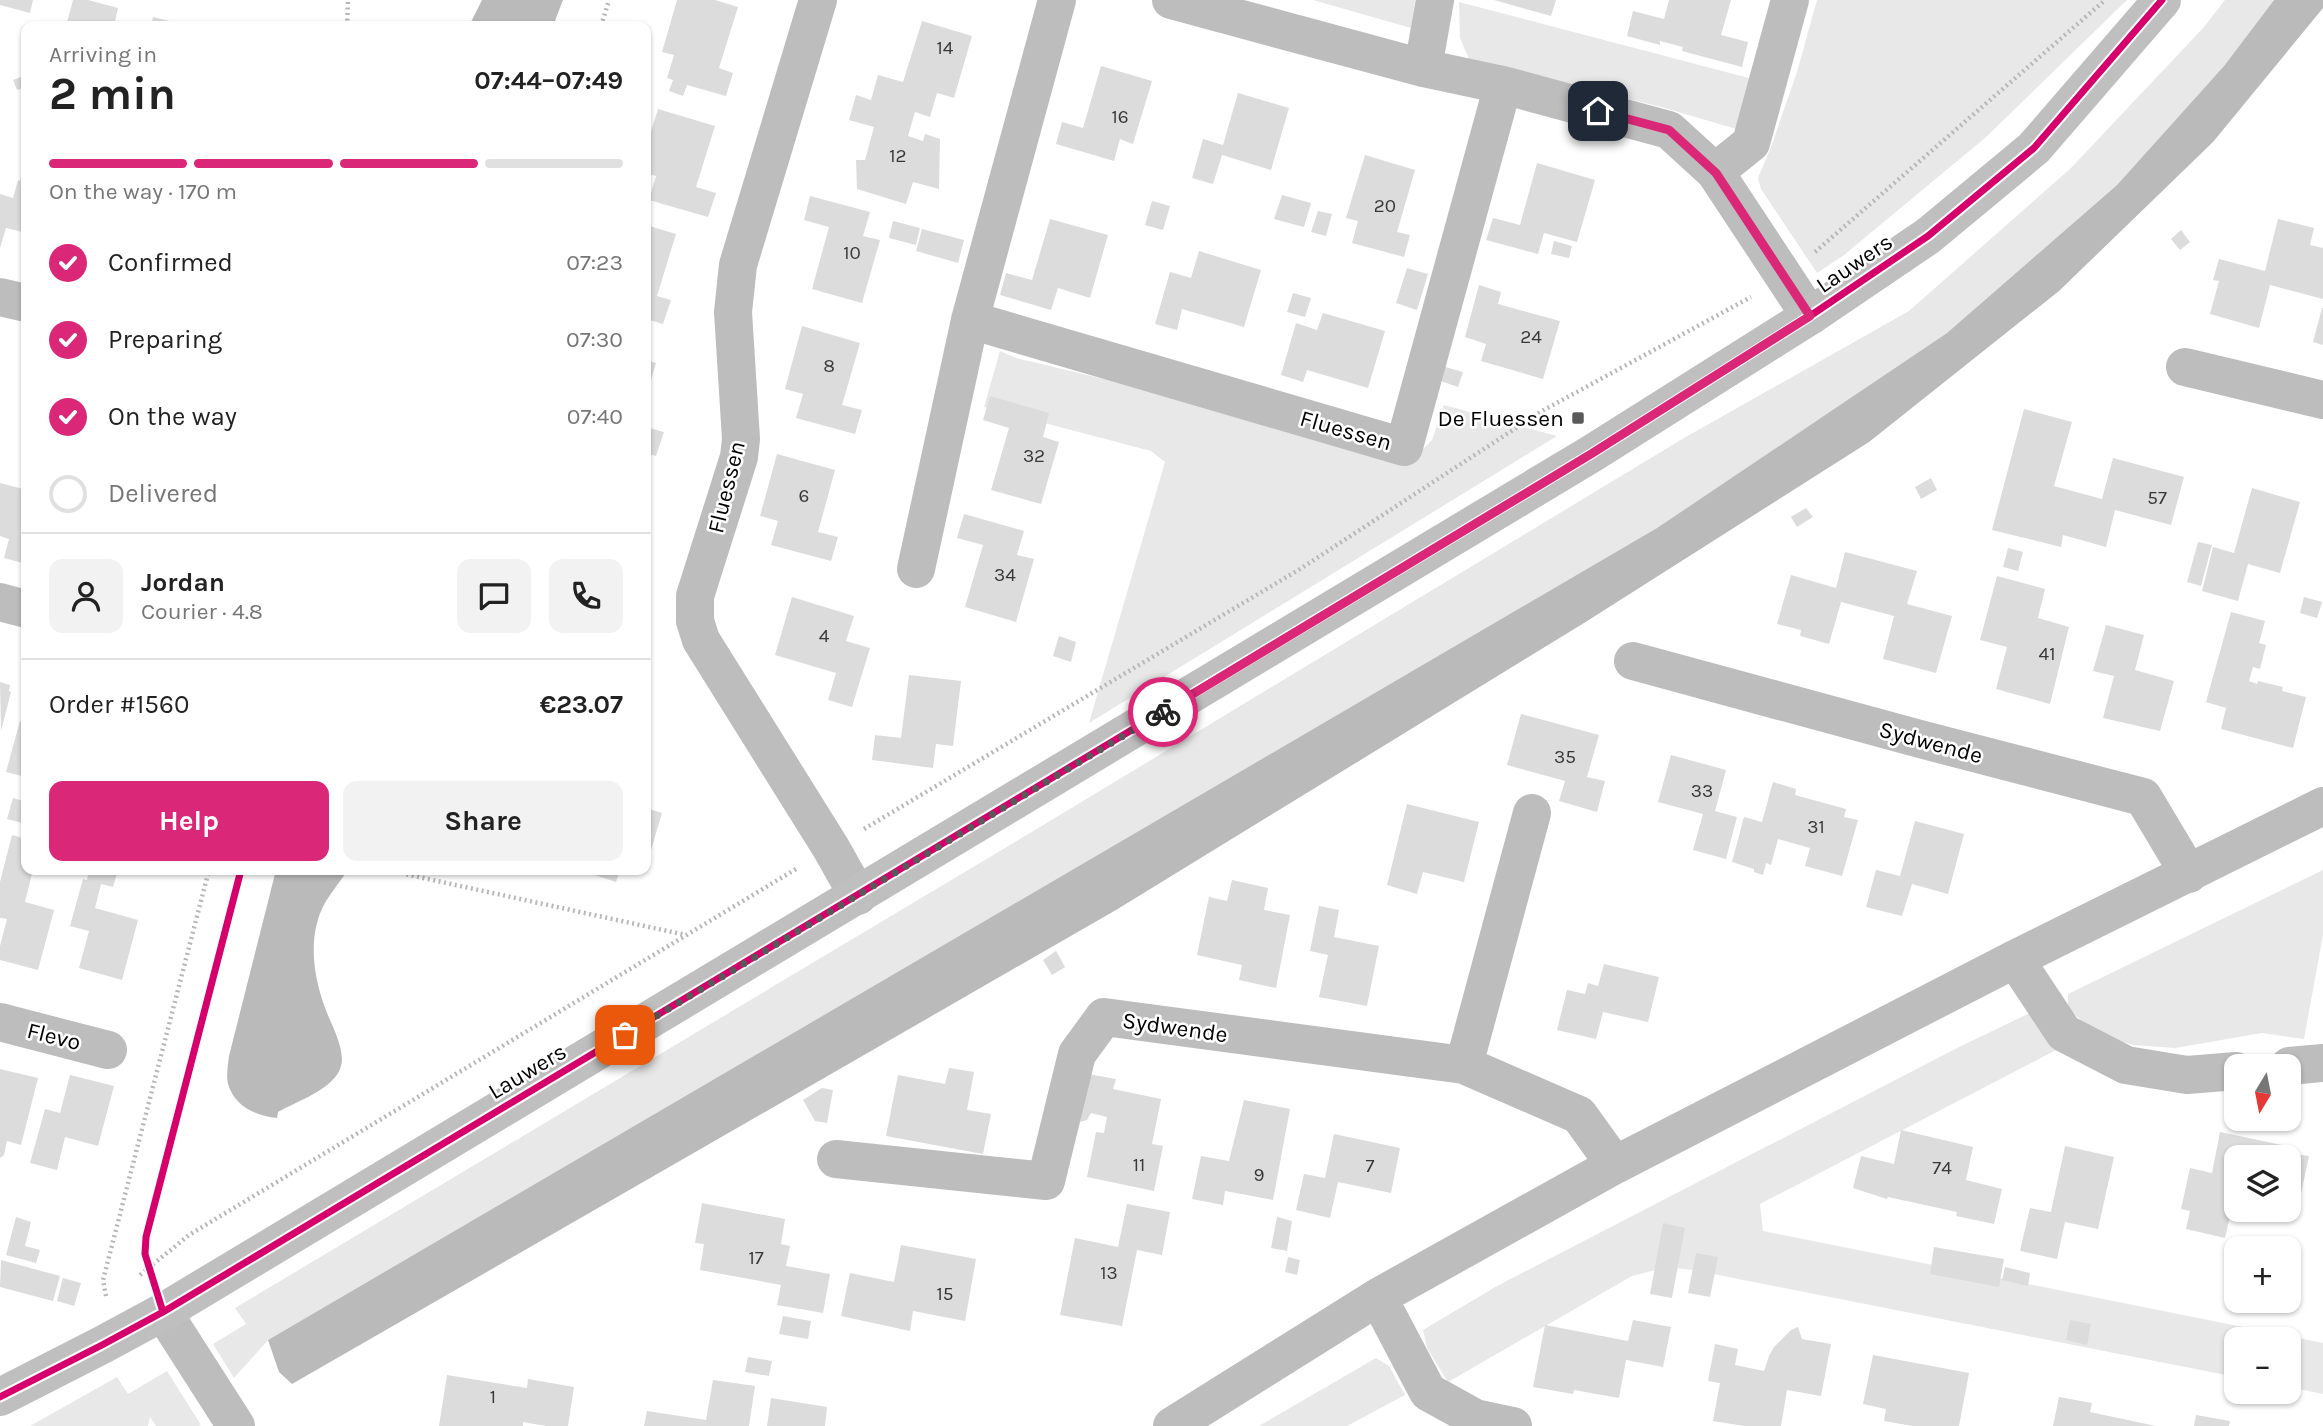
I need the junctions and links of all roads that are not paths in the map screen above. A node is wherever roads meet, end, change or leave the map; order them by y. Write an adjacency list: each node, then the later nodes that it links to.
1 (818, 0): 23 (street, Fluessen)
2 (1057, 0): 13 (street)
3 (1171, 0): 7 (street)
4 (1435, 0): 7 (street)
5 (1790, 0): 9 (street)
6 (2162, 0): 12 (street, Lauwers)
7 (1423, 68): 8 (street)
8 (1503, 85): 9 (street); 13 (street, Fluessen)
9 (1716, 173): 12 (street, Lauwers)
10 (0, 297): 11 (street)
11 (21, 302)
12 (1810, 316): 23 (street, Lauwers)
13 (970, 320): 16 (street)
14 (2185, 367): 15 (street)
15 (2323, 400)
16 (916, 569)
17 (0, 602): 18 (street)
18 (21, 608)
19 (1633, 662): 22 (street, Sydwende)
20 (2323, 806): 22 (street)
21 (1532, 813): 28 (street)
22 (2189, 874): 24 (street)
23 (858, 896): 34 (street, Lauwers)
24 (2015, 959): 30 (street); 32 (street)
25 (0, 1022): 26 (street, Flevo)
26 (108, 1050)
27 (2323, 1063): 29 (street)
28 (1464, 1065): 31 (street, Sydwende); 32 (street, Sydwende)
29 (2301, 1065)
30 (2224, 1072)
31 (836, 1159)
32 (1615, 1165): 33 (street)
33 (1378, 1297): 37 (street); 38 (street)
34 (163, 1312): 35 (street, Lauwers); 36 (street)
35 (0, 1397)
36 (236, 1426)
37 (1172, 1426)
38 (1513, 1426)

